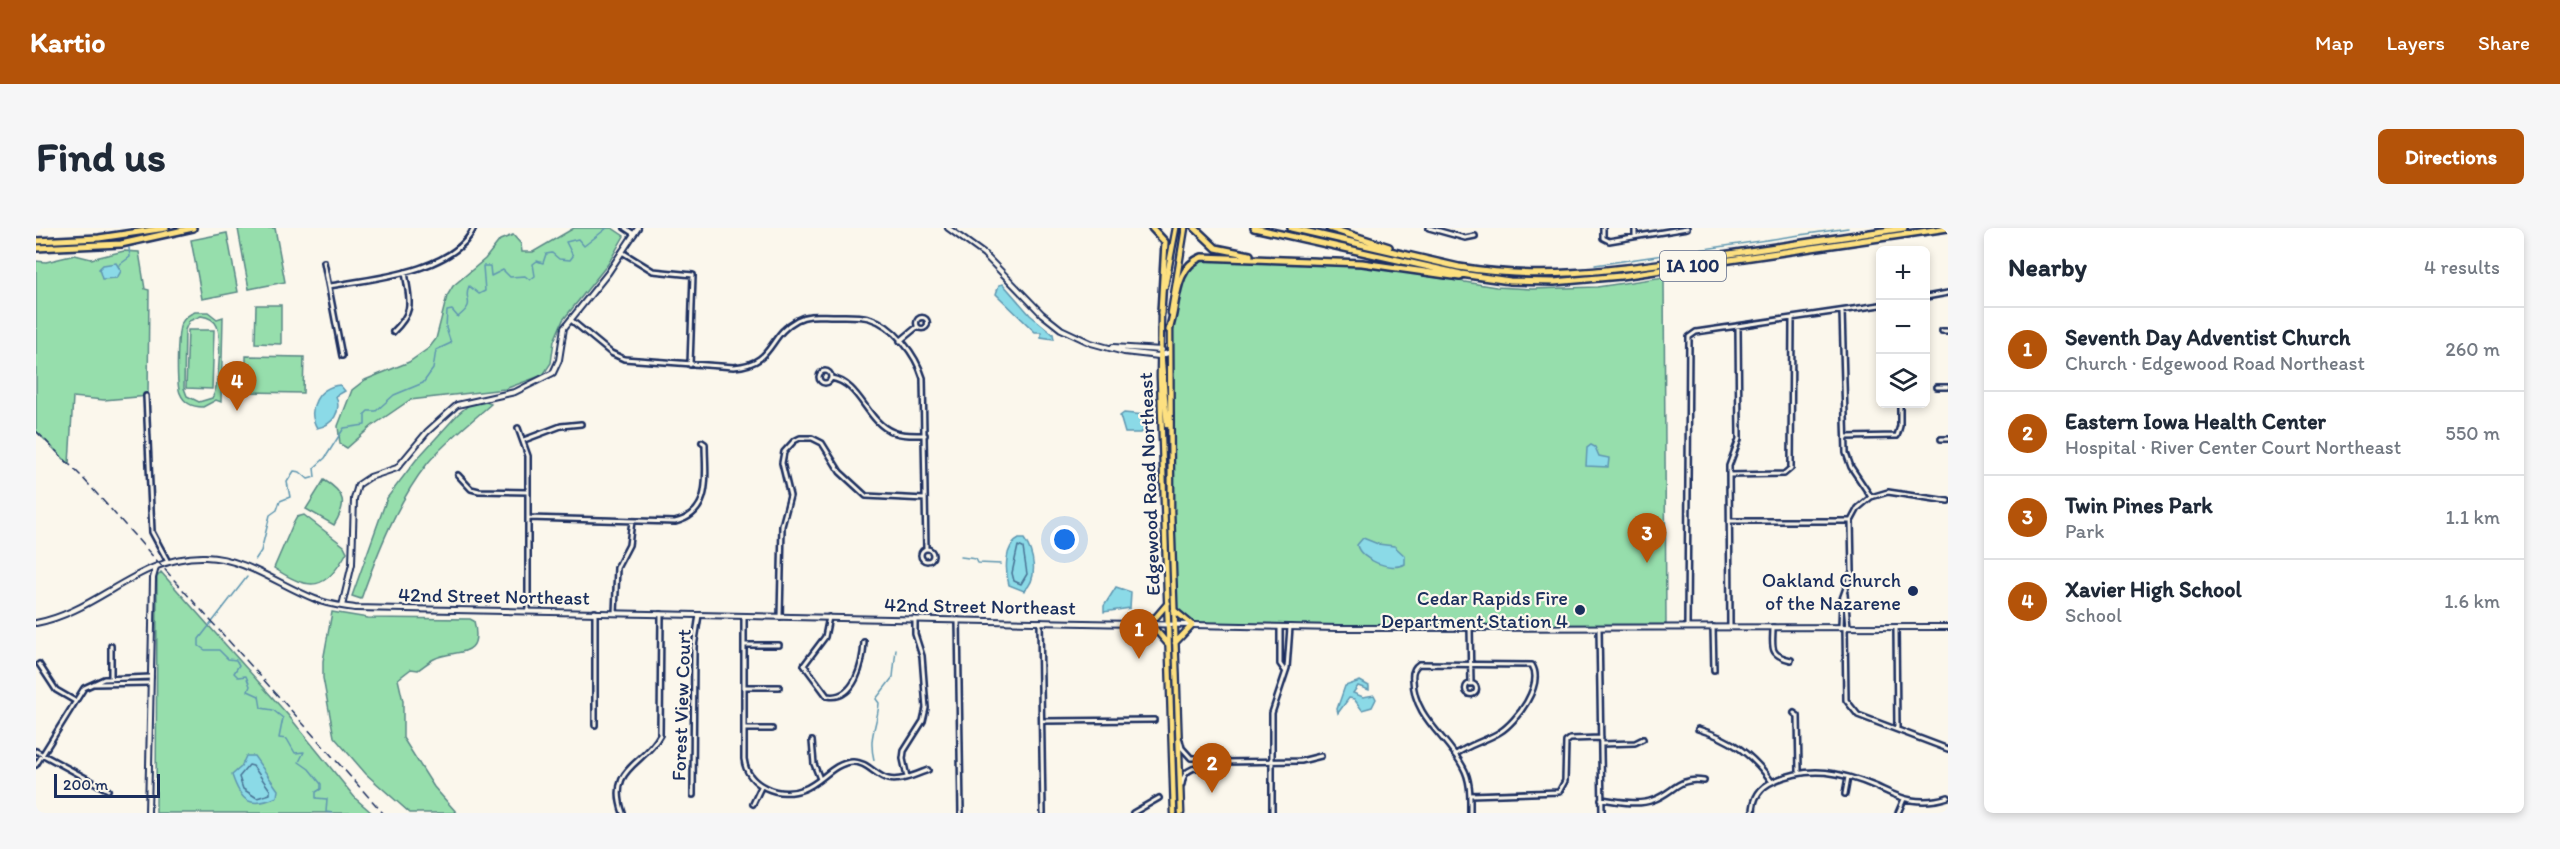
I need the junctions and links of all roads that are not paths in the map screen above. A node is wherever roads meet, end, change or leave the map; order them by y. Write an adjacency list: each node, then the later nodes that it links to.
1 (166, 228): 24 (highway)
2 (193, 228): 25 (highway)
3 (474, 228): 30 (street)
4 (625, 228): 21 (street)
5 (638, 228): 21 (street)
6 (948, 228): 47 (street)
7 (1152, 228): 37 (highway)
8 (1176, 228): 37 (main road, Edgewood Road Northeast)
9 (1185, 228): 42 (main road, Edgewood Road Northeast)
10 (1195, 228): 28 (highway)
11 (1254, 228): 31 (highway, IA 100)
12 (1291, 228): 27 (highway, IA 100)
13 (1329, 228): 27 (highway)
14 (1429, 228): 22 (street)
15 (1603, 228): 23 (street)
16 (1635, 228): 23 (street)
17 (1687, 228): 20 (street)
18 (1904, 228): 27 (highway, IA 100)
19 (1948, 228): 31 (highway, IA 100)
20 (1667, 230): 23 (street)
21 (634, 234): 26 (street)
22 (1475, 236)
23 (1635, 236)
24 (36, 241)
25 (36, 248)
26 (622, 252): 39 (street); 51 (street)
27 (1425, 259)
28 (1311, 261): 31 (highway); 42 (highway)
29 (324, 262): 32 (street)
30 (405, 272): 32 (street); 45 (street)
31 (1535, 282)
32 (329, 286): 50 (street)
33 (1948, 293): 34 (street)
34 (1930, 296)
35 (1876, 306): 36 (street)
36 (1842, 311): 38 (street); 60 (street)
37 (1161, 313): 48 (main road, Edgewood Road Northeast)
38 (1792, 319): 40 (street); 66 (street)
39 (571, 320): 51 (street); 79 (street)
40 (1738, 326): 66 (street); 99 (street)
41 (918, 327): 46 (street)
42 (1169, 330): 49 (main road, Edgewood Road Northeast)
43 (1942, 331): 44 (street)
44 (1948, 331)
45 (393, 332)
46 (900, 341): 51 (street); 59 (street)
47 (1109, 347): 48 (street); 49 (street)
48 (1160, 348): 49 (main road, Edgewood Road Northeast); 49 (street)
49 (1164, 354): 78 (main road, Edgewood Road Northeast); 81 (main road, Edgewood Road Northeast)
50 (342, 356)
51 (690, 365)
52 (831, 378): 59 (street)
53 (1937, 387): 54 (street)
54 (1948, 387)
55 (146, 396): 76 (street)
56 (1900, 408): 60 (street)
57 (581, 424): 63 (street)
58 (518, 428): 63 (street)
59 (925, 435): 69 (street)
60 (1846, 437): 68 (street)
61 (1941, 439): 62 (street)
62 (1948, 439)
63 (524, 440): 67 (street)
64 (702, 442): 72 (street)
65 (458, 475): 67 (street)
66 (1729, 475): 73 (street)
67 (528, 492): 71 (street)
68 (1871, 497): 70 (street); 74 (street)
69 (925, 499): 75 (street); 87 (street)
70 (1948, 501)
71 (528, 518): 72 (street); 80 (street)
72 (632, 521): 83 (street)
73 (1730, 521): 74 (street); 101 (street)
74 (1851, 521): 103 (street)
75 (927, 549): 75 (street)
76 (168, 562): 77 (street, 42nd Street Northeast); 79 (street, 42nd Street Northeast)
77 (157, 567): 92 (street, 42nd Street Northeast); 118 (street)
78 (1168, 603): 93 (main road); 94 (main road, Edgewood Road Northeast)
79 (342, 606): 80 (street, 42nd Street Northeast)
80 (528, 610): 82 (street, 42nd Street Northeast)
81 (1174, 610): 94 (main road, Edgewood Road Northeast); 95 (main road)
82 (595, 612): 83 (street, 42nd Street Northeast); 128 (street)
83 (615, 613): 84 (street, 42nd Street Northeast)
84 (661, 614): 85 (street, 42nd Street Northeast); 165 (street)
85 (699, 615): 86 (street, 42nd Street Northeast); 157 (street, Forest View Court)
86 (744, 616): 87 (street, 42nd Street Northeast); 109 (street)
87 (780, 617): 88 (street, 42nd Street Northeast)
88 (830, 617): 89 (street, 42nd Street Northeast); 107 (street)
89 (915, 619): 90 (street, 42nd Street Northeast); 148 (street)
90 (958, 620): 91 (street, 42nd Street Northeast); 166 (street)
91 (1040, 622): 93 (street, 42nd Street Northeast); 127 (street)
92 (36, 623)
93 (1133, 624): 94 (street, 42nd Street Northeast); 112 (main road)
94 (1171, 625): 95 (street, 42nd Street Northeast); 108 (main road, Edgewood Road Northeast); 112 (main road, Edgewood Road Northeast)
95 (1192, 625): 96 (street, 42nd Street Northeast); 108 (main road)
96 (1280, 627): 97 (street, 42nd Street Northeast); 117 (street)
97 (1290, 627): 98 (street, 42nd Street Northeast); 117 (street)
98 (1470, 627): 106 (street, 42nd Street Northeast); 115 (street)
99 (1687, 627): 100 (street, 42nd Street Northeast); 106 (street, 42nd Street Northeast)
100 (1713, 627): 101 (street, 42nd Street Northeast); 116 (street)
101 (1730, 627): 102 (street, 42nd Street Northeast)
102 (1773, 627): 103 (street, 42nd Street Northeast); 113 (street)
103 (1845, 627): 104 (street, 42nd Street Northeast); 132 (street)
104 (1896, 627): 105 (street, 42nd Street Northeast); 132 (street)
105 (1948, 627)
106 (1599, 628): 134 (street)
107 (864, 642)
108 (1175, 643): 133 (main road, Edgewood Road Northeast)
109 (744, 645): 110 (street); 122 (street)
110 (779, 645)
111 (111, 646): 119 (street)
112 (1169, 648): 169 (main road, Edgewood Road Northeast)
113 (1791, 660)
114 (39, 664): 124 (street)
115 (1470, 664): 121 (street); 141 (street); 141 (street)
116 (1714, 670)
117 (1285, 671): 144 (street)
118 (151, 676): 119 (street); 120 (street)
119 (111, 680): 120 (street); 124 (street)
120 (151, 683): 164 (street)
121 (1471, 684)
122 (744, 687): 123 (street); 129 (street)
123 (779, 687)
124 (75, 701): 140 (street)
125 (1794, 713): 147 (street)
126 (1154, 720): 127 (street)
127 (1042, 721): 167 (street)
128 (595, 725)
129 (744, 729): 130 (street); 153 (street)
130 (772, 729)
131 (1698, 729): 152 (street)
132 (1897, 729): 138 (street)
133 (1180, 737): 143 (street); 155 (main road, Edgewood Road Northeast)
134 (1601, 738): 137 (street); 158 (street)
135 (1642, 739): 137 (street)
136 (812, 741): 150 (street)
137 (1601, 744): 161 (street)
138 (1948, 749)
139 (36, 751): 140 (street)
140 (42, 755): 145 (street); 154 (street)
141 (1455, 755): 158 (street)
142 (1321, 756): 144 (street)
143 (1222, 762): 144 (street); 155 (street)
144 (1272, 763): 171 (street)
145 (36, 765)
146 (928, 770): 148 (street)
147 (1799, 771): 149 (street); 152 (street)
148 (907, 777): 150 (street)
149 (1848, 777): 156 (street); 162 (street)
150 (820, 779): 153 (street)
151 (1704, 781): 161 (street)
152 (1772, 782): 174 (street)
153 (761, 787): 163 (street)
154 (108, 790)
155 (1181, 793): 170 (main road, Edgewood Road Northeast)
156 (1845, 794)
157 (693, 795)
158 (1470, 795): 172 (street)
159 (1948, 797): 162 (street)
160 (1159, 798): 168 (street)
161 (1601, 799): 173 (street)
162 (1904, 799): 175 (street)
163 (753, 804)
164 (148, 813)
165 (623, 813)
166 (961, 813)
167 (1043, 813)
168 (1133, 813)
169 (1174, 813)
170 (1181, 813)
171 (1272, 813)
172 (1470, 813)
173 (1602, 813)
174 (1753, 813)
175 (1898, 813)

